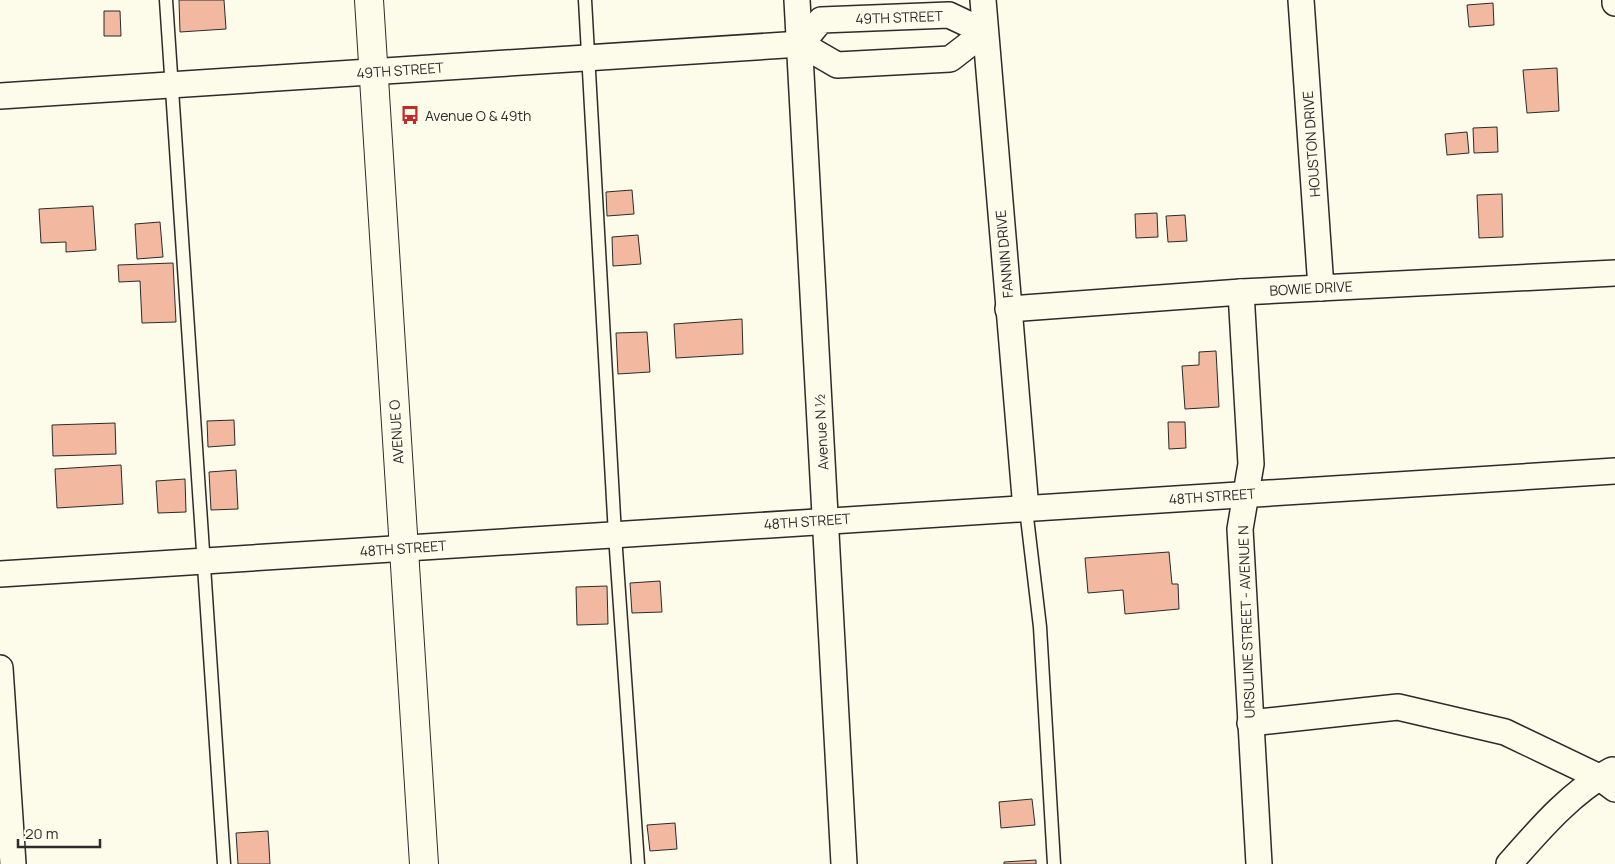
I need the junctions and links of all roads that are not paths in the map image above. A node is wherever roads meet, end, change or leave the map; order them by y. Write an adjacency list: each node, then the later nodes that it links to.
1 (166, 0): 11 (lane)
2 (369, 0): 10 (main road, AVENUE O)
3 (585, 0): 9 (lane)
4 (797, 0): 8 (street, Avenue N ½)
5 (983, 0): 7 (street, FANNIN DRIVE)
6 (1300, 0): 14 (street, HOUSTON DRIVE)
7 (985, 32): 8 (street, 49TH STREET); 8 (street); 16 (street, FANNIN DRIVE)
8 (800, 44): 9 (street, 49TH STREET); 20 (street, Avenue N ½)
9 (590, 57): 10 (street, 49TH STREET); 21 (lane)
10 (374, 71): 11 (street, 49TH STREET); 22 (main road, AVENUE O)
11 (172, 85): 12 (street, 49TH STREET); 23 (lane)
12 (0, 96)
13 (1615, 273): 14 (street, BOWIE DRIVE)
14 (1321, 288): 15 (street, BOWIE DRIVE)
15 (1241, 292): 16 (street, BOWIE DRIVE); 18 (street, URSULINE STREET - AVENUE N)
16 (1008, 309): 19 (street, FANNIN DRIVE)
17 (1615, 471): 18 (street, 48TH STREET)
18 (1245, 494): 19 (street, 48TH STREET); 26 (street, URSULINE STREET - AVENUE N)
19 (1026, 509): 20 (street, 48TH STREET); 33 (lane)
20 (826, 520): 21 (street, 48TH STREET); 32 (street, Avenue N ½)
21 (615, 535): 22 (street, 48TH STREET); 31 (lane)
22 (404, 548): 23 (street, 48TH STREET); 30 (main road, AVENUE O)
23 (203, 561): 24 (street, 48TH STREET); 29 (lane)
24 (0, 574)
25 (0, 668): 28 (street)
26 (1250, 723): 27 (street); 34 (street, URSULINE STREET - AVENUE N)
27 (1610, 778): 35 (street)
28 (13, 864)
29 (224, 864)
30 (424, 864)
31 (638, 864)
32 (844, 864)
33 (1054, 864)
34 (1259, 864)
35 (1509, 864)

